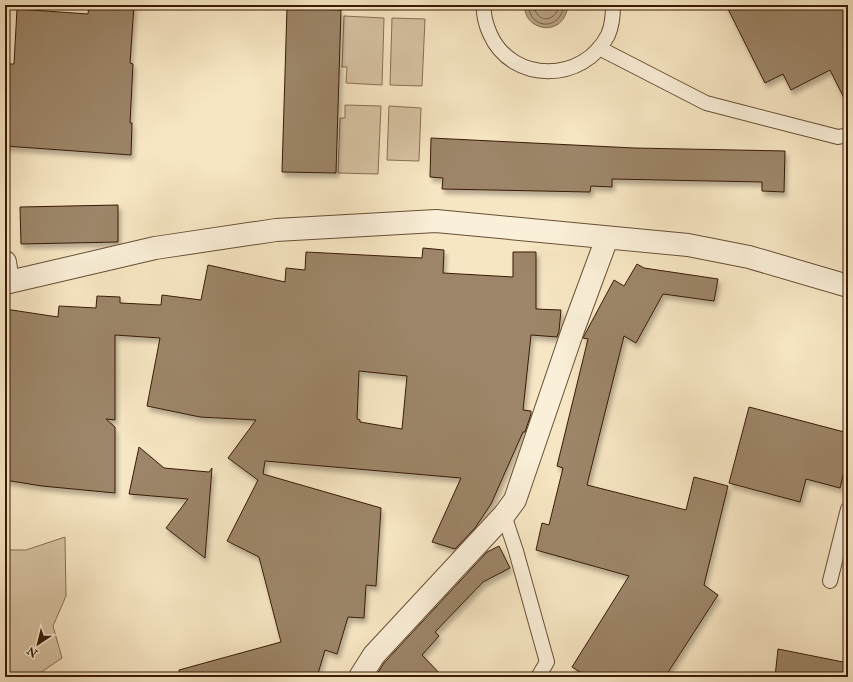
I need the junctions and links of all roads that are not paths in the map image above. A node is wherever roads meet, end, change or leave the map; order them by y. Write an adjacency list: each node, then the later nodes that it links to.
1 (484, 5): 3 (lane)
2 (613, 5): 3 (lane)
3 (599, 48): 4 (lane)
4 (848, 135)
5 (607, 238): 6 (street); 7 (street); 9 (street)
6 (6, 276)
7 (848, 286)
8 (848, 509): 10 (lane)
9 (504, 516): 11 (street); 12 (lane)
10 (830, 581)
11 (360, 677)
12 (538, 677)

